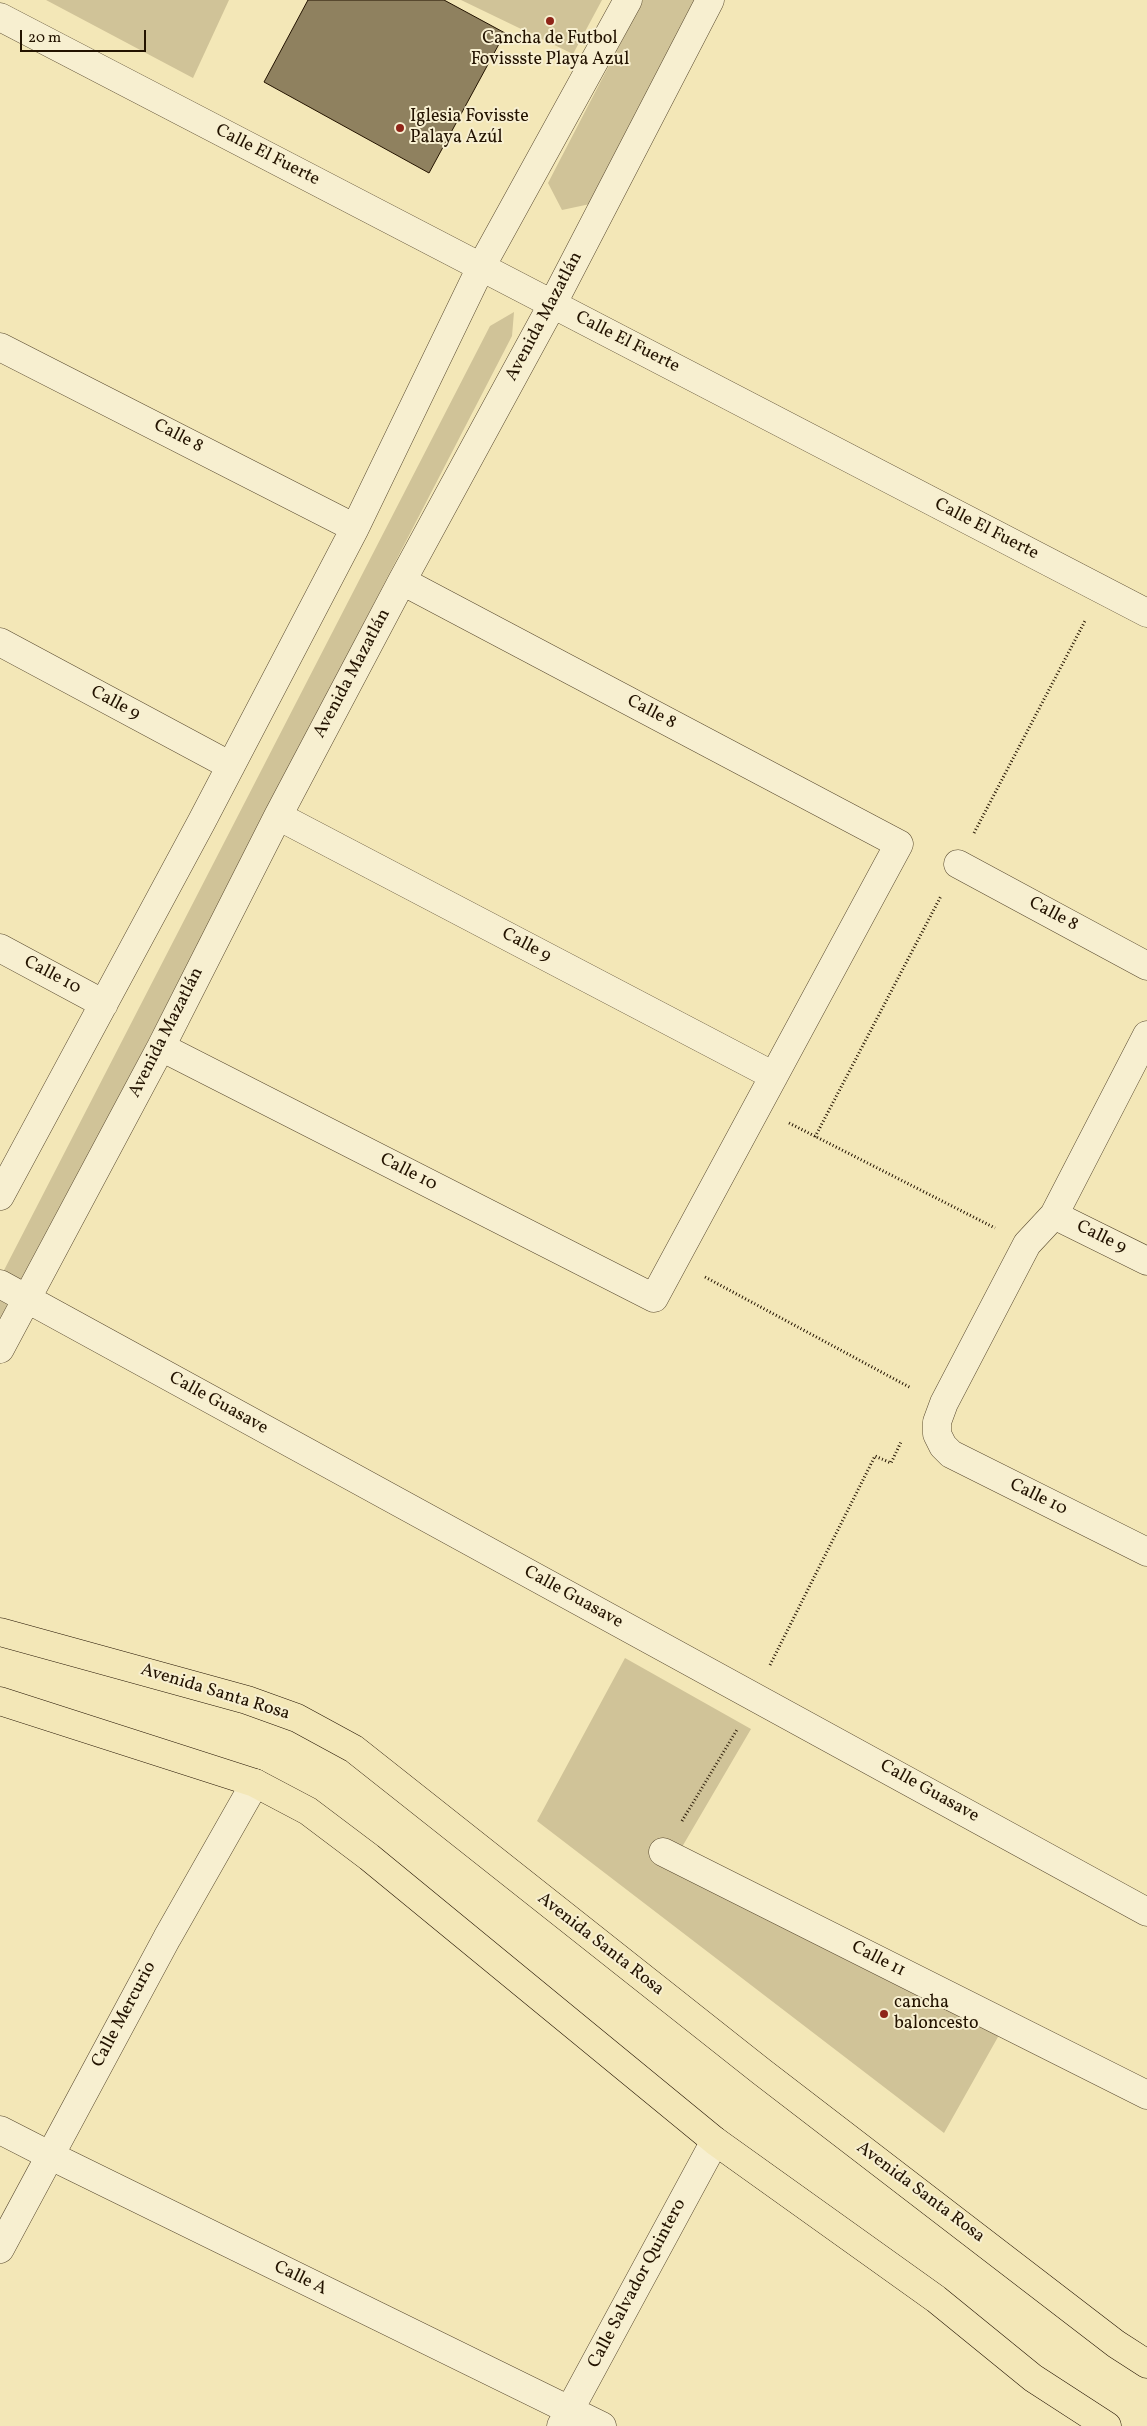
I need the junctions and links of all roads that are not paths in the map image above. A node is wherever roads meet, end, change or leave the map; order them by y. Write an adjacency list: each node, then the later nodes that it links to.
1 (628, 0): 4 (street)
2 (710, 0): 5 (street, Avenida Mazatlán)
3 (0, 17): 4 (street, Calle El Fuerte)
4 (481, 267): 5 (street, Calle El Fuerte); 7 (street)
5 (552, 305): 8 (street, Avenida Mazatlán); 9 (street, Calle El Fuerte)
6 (0, 347): 7 (street, Calle 8)
7 (355, 528): 11 (street)
8 (402, 581): 12 (street, Avenida Mazatlán); 19 (street, Calle 8)
9 (1146, 612)
10 (0, 642): 11 (street, Calle 9)
11 (231, 766): 16 (street)
12 (278, 816): 18 (street, Avenida Mazatlán); 19 (street, Calle 9)
13 (958, 864): 15 (street, Calle 8)
14 (0, 948): 16 (street, Calle 10)
15 (1147, 966)
16 (104, 1004): 20 (street)
17 (1147, 1035): 21 (street)
18 (161, 1047): 19 (street, Calle 10); 24 (street, Avenida Mazatlán)
19 (774, 1076)
20 (0, 1196)
21 (1054, 1215): 22 (street, Calle 9); 26 (street, Calle 10)
22 (1147, 1261)
23 (0, 1284): 24 (street, Calle Guasave)
24 (26, 1299): 25 (street, Avenida Mazatlán); 31 (street, Calle Guasave)
25 (0, 1349)
26 (1147, 1552)
27 (0, 1632): 37 (main road, Avenida Santa Rosa)
28 (0, 1701): 29 (main road)
29 (255, 1783): 34 (main road); 35 (street, Calle Mercurio)
30 (663, 1852): 32 (street, Calle 11)
31 (1147, 1912)
32 (1147, 2096)
33 (0, 2130): 35 (street, Calle A)
34 (715, 2141): 38 (street, Calle Salvador Quintero); 40 (main road)
35 (49, 2156): 36 (street, Calle Mercurio); 38 (street, Calle A)
36 (0, 2249)
37 (1147, 2364)
38 (565, 2419): 39 (street, Calle A)
39 (602, 2426)
40 (1107, 2426)

